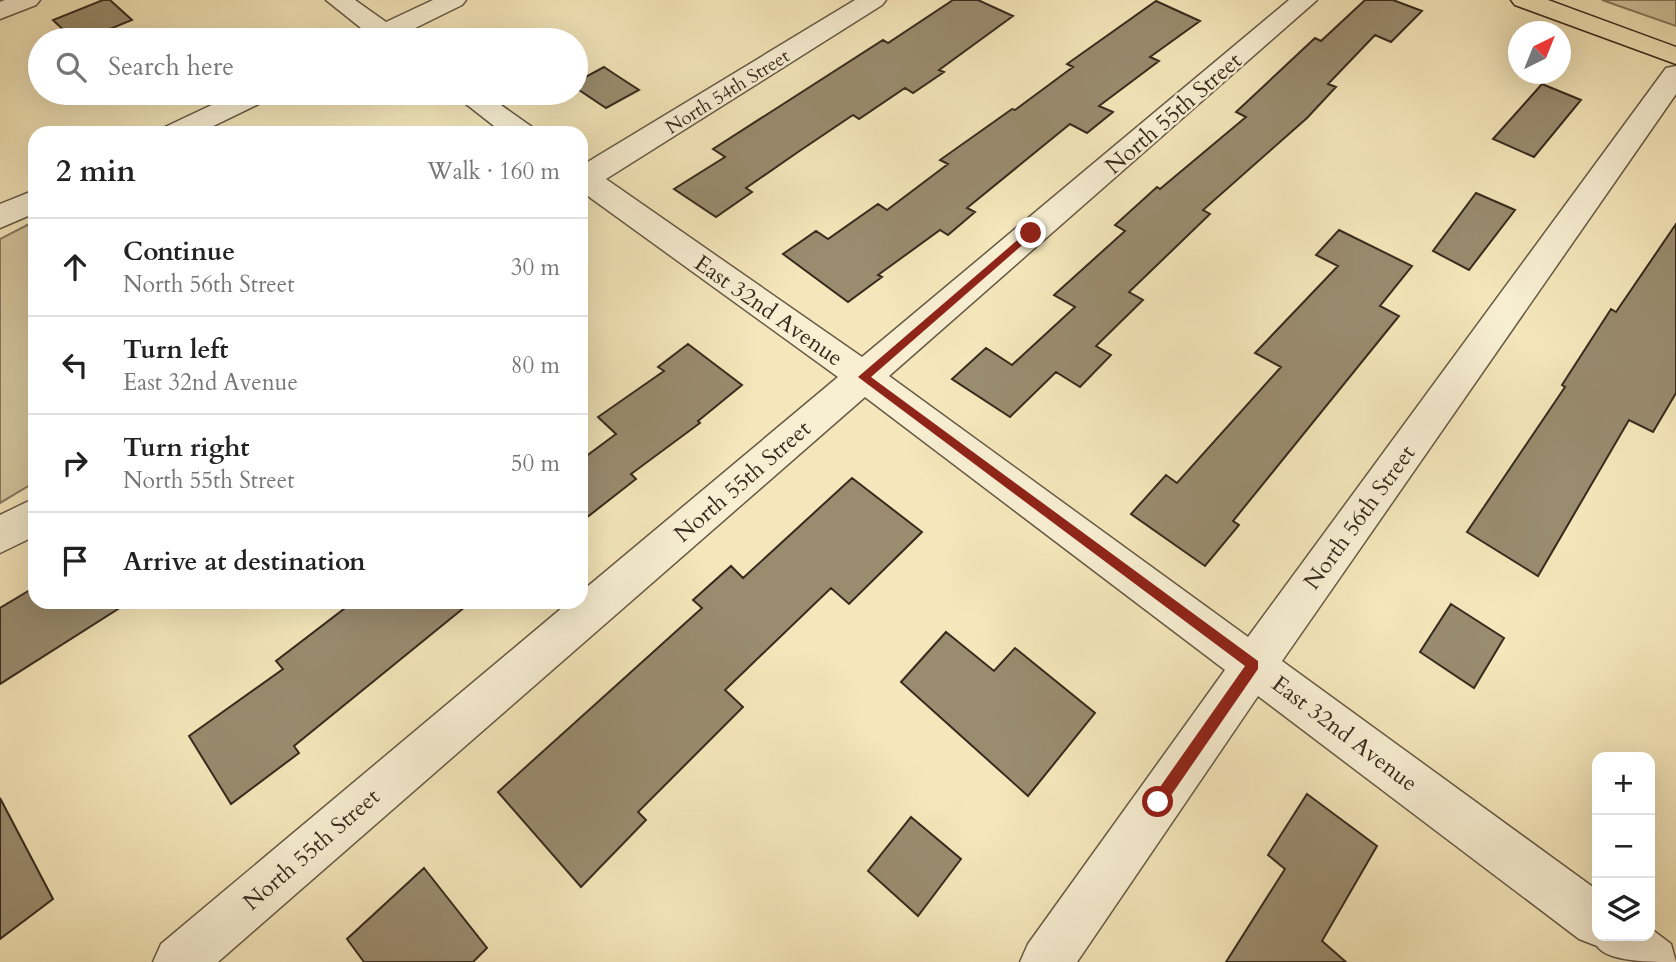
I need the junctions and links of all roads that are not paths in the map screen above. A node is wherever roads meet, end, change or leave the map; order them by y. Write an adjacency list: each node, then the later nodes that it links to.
1 (27, 0): 7 (street)
2 (339, 0): 8 (street)
3 (453, 0): 9 (street)
4 (873, 0): 16 (street, North 54th Street)
5 (1304, 0): 20 (street, North 55th Street)
6 (1524, 0): 10 (main road)
7 (0, 10)
8 (371, 28)
9 (401, 28)
10 (1676, 56)
11 (1676, 74): 23 (street, North 56th Street)
12 (234, 105): 14 (street)
13 (483, 105): 15 (street)
14 (190, 126)
15 (512, 126)
16 (588, 175)
17 (588, 183): 20 (street, East 32nd Avenue)
18 (28, 203): 19 (street)
19 (0, 217)
20 (863, 377): 23 (street, East 32nd Avenue); 26 (street, North 55th Street)
21 (28, 519): 22 (street)
22 (0, 536)
23 (1254, 665): 24 (street, East 32nd Avenue); 27 (street, North 56th Street)
24 (1592, 916)
25 (1625, 941): 28 (street)
26 (179, 962)
27 (1046, 962)
28 (1653, 962)

